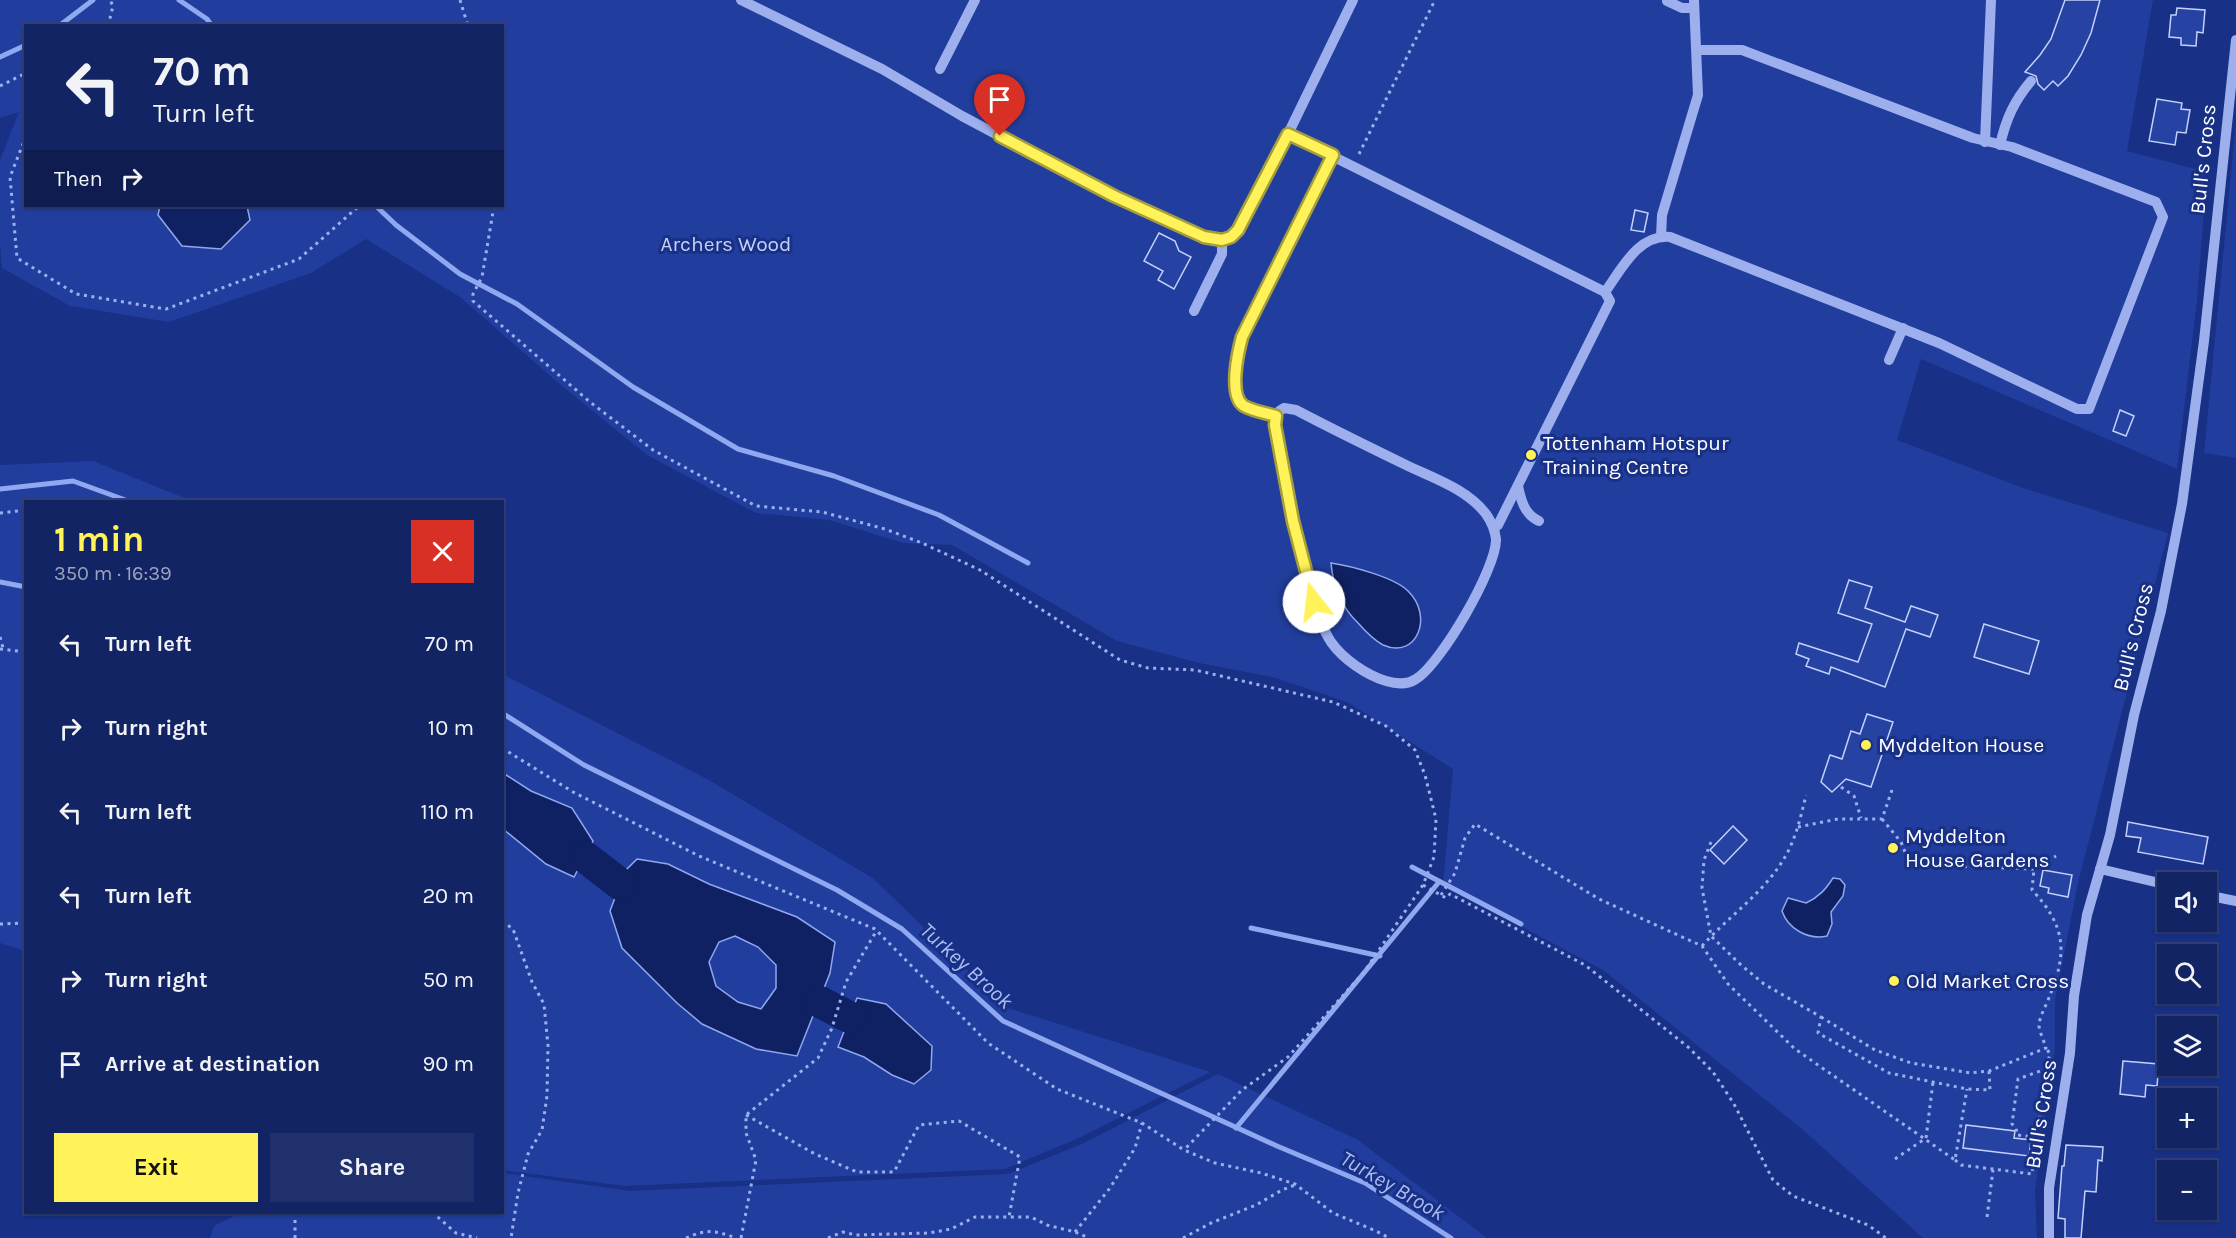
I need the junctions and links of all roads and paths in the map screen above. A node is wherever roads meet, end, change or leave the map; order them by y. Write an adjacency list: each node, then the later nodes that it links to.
1 (110, 0): 10 (path)
2 (460, 0): 11 (path)
3 (741, 0): 27 (street)
4 (975, 0): 14 (street)
5 (1353, 0): 18 (street)
6 (1435, 0): 23 (path)
7 (1991, 0): 20 (street)
8 (1667, 1): 9 (street)
9 (1694, 4): 13 (street)
10 (108, 24)
11 (467, 24)
12 (2236, 40): 51 (street, Bull's Cross)
13 (1697, 50): 20 (street); 26 (street)
14 (940, 69)
15 (24, 74): 17 (path)
16 (2031, 81): 21 (street)
17 (0, 86)
18 (1288, 134): 22 (street); 27 (street)
19 (24, 141): 24 (path)
20 (1985, 142): 21 (street)
21 (2001, 145): 30 (street)
22 (1333, 155): 23 (street); 32 (street)
23 (1354, 165): 28 (street)
24 (358, 207)
25 (494, 207): 53 (path)
26 (1661, 237): 28 (street); 30 (street)
27 (1222, 240): 29 (street)
28 (1605, 292): 33 (street)
29 (1194, 311)
30 (1903, 328): 31 (street)
31 (1889, 360)
32 (1276, 416): 37 (street); 37 (street)
33 (1518, 485): 36 (street); 37 (street)
34 (24, 510): 35 (path)
35 (0, 513)
36 (1539, 521)
37 (1494, 528)
38 (0, 638): 39 (path)
39 (2, 649): 40 (path)
40 (24, 652)
41 (504, 749): 60 (path)
42 (1841, 788): 45 (path)
43 (1892, 790): 46 (path)
44 (1806, 795): 47 (path)
45 (1861, 818): 46 (path); 47 (path)
46 (1882, 819): 50 (path)
47 (1798, 827): 61 (path)
48 (1711, 842): 61 (path)
49 (2056, 856): 50 (path)
50 (2034, 869): 64 (path)
51 (2100, 869): 52 (street); 94 (street, Bull's Cross)
52 (2157, 882)
53 (1423, 885): 54 (path); 73 (path)
54 (1440, 895): 62 (path); 93 (path)
55 (2217, 897): 56 (street)
56 (2236, 901)
57 (504, 922): 85 (path)
58 (24, 923): 59 (path)
59 (0, 924)
60 (877, 930): 69 (path); 70 (path)
61 (1711, 936): 62 (path); 63 (path)
62 (1702, 946): 72 (path)
63 (1821, 1017): 66 (path); 67 (path)
64 (2046, 1048): 65 (path); 66 (path)
65 (2046, 1069): 71 (path); 71 (path)
66 (1989, 1071): 68 (path)
67 (1933, 1082): 68 (path); 72 (path)
68 (1967, 1089): 75 (path)
69 (746, 1115): 80 (path); 88 (path)
70 (1142, 1123): 73 (path); 82 (path)
71 (2036, 1137): 76 (path)
72 (1926, 1138): 74 (path); 75 (path)
73 (1185, 1150): 77 (path)
74 (1895, 1159)
75 (1955, 1160): 76 (path)
76 (1992, 1170): 81 (path)
77 (1295, 1185): 91 (path); 92 (path)
78 (296, 1214): 83 (path)
79 (434, 1214): 84 (path)
80 (1009, 1217): 82 (path); 89 (path)
81 (1987, 1217)
82 (1075, 1232): 90 (path)
83 (295, 1238)
84 (477, 1238)
85 (511, 1238)
86 (686, 1238): 87 (path)
87 (736, 1238)
88 (741, 1238)
89 (828, 1238)
90 (1089, 1238)
91 (1183, 1238)
92 (1389, 1238)
93 (1886, 1238)
94 (2049, 1238)

